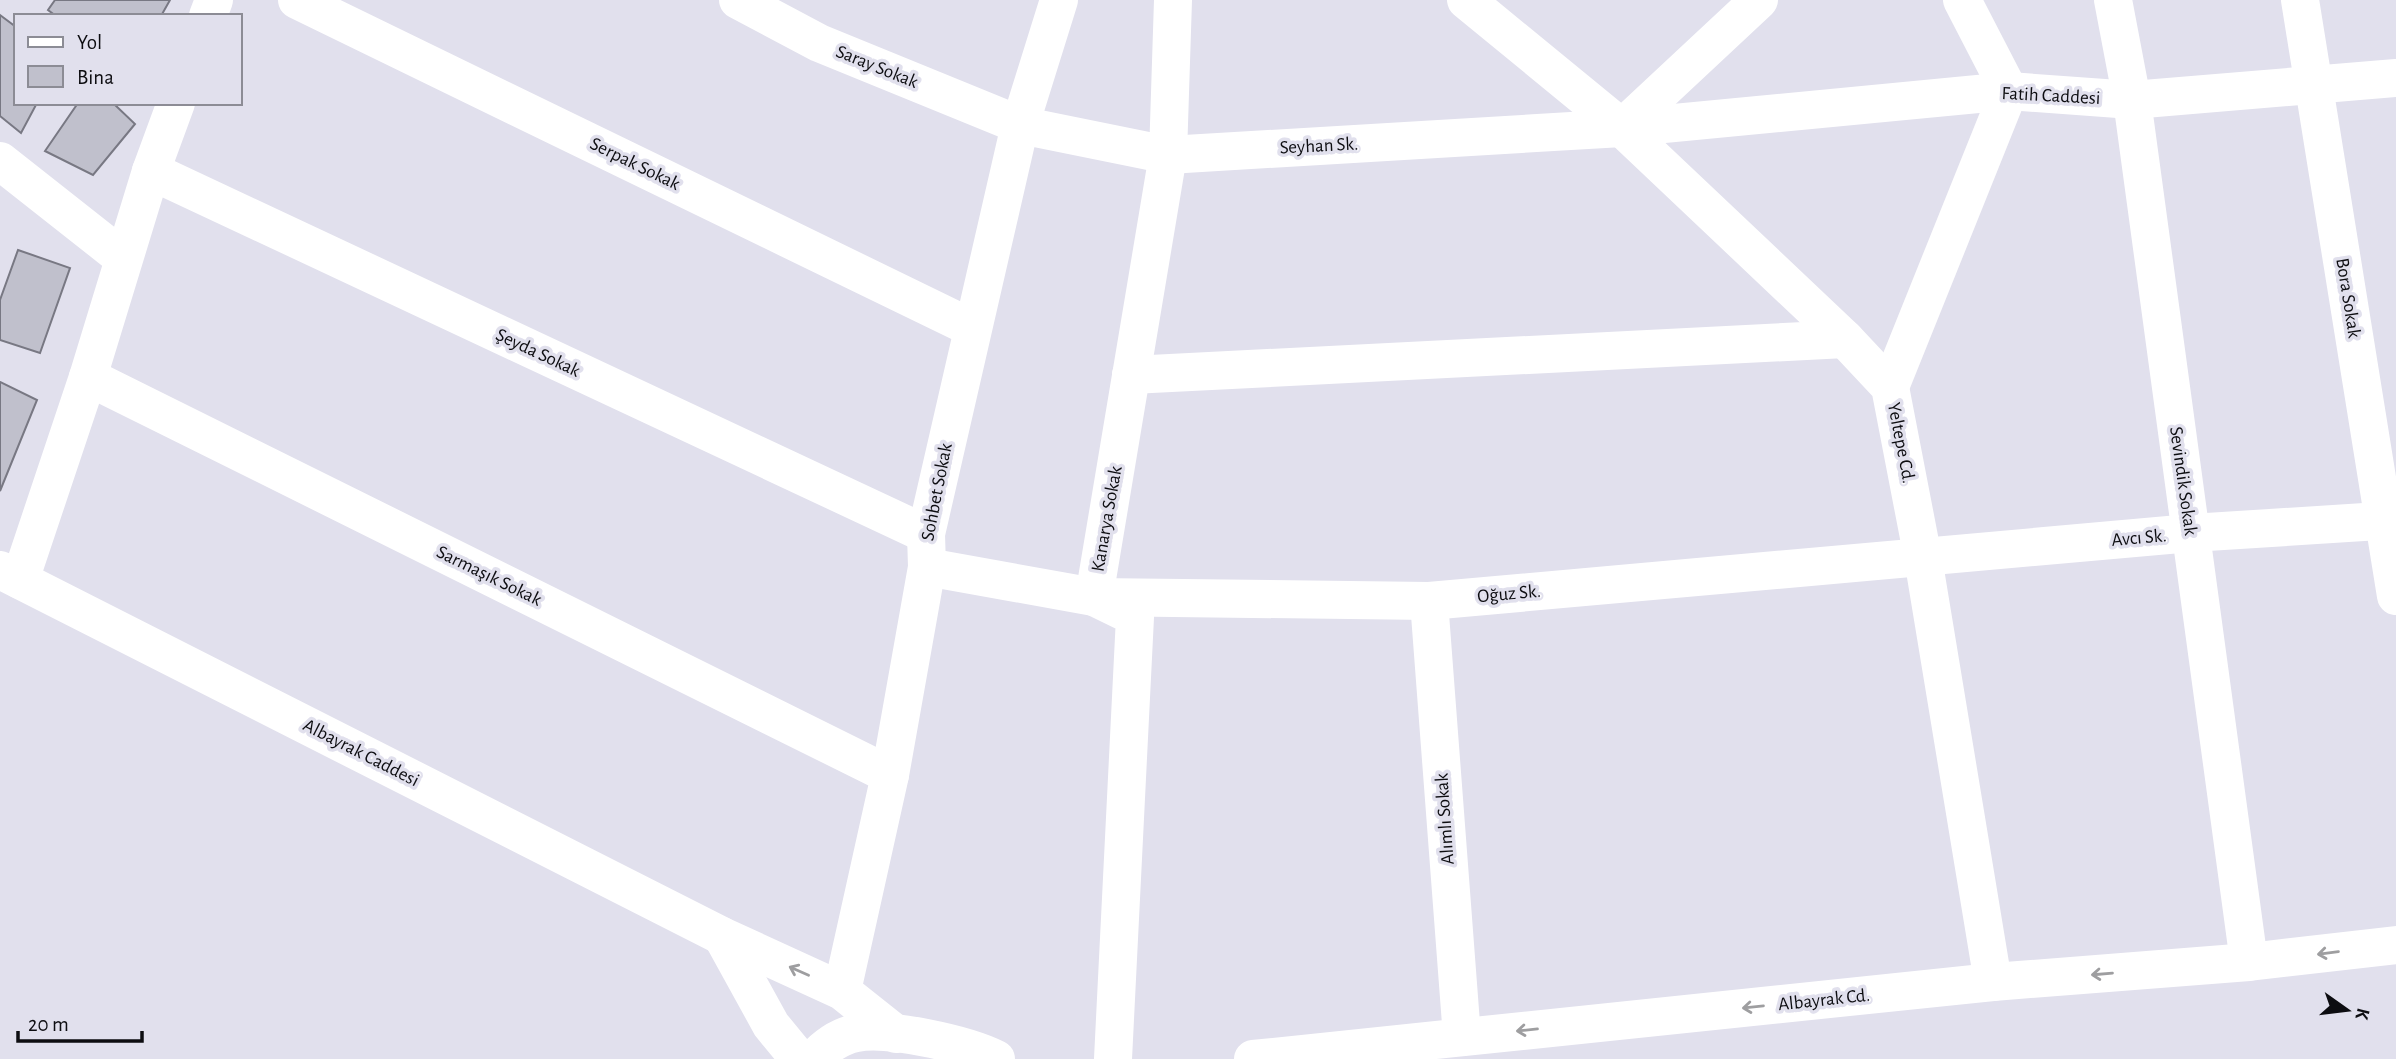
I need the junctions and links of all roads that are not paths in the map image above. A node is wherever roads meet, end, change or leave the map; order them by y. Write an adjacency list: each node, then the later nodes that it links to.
1 (298, 0): 21 (street, Serpak Sokak)
2 (738, 0): 15 (street, Saray Sokak)
3 (1059, 0): 15 (street, Sohbet Sokak)
4 (1173, 0): 17 (street, Kanarya Sokak)
5 (1466, 0): 16 (street, Yeltepe Cd.)
6 (1759, 0): 16 (street)
7 (1962, 0): 12 (street)
8 (2113, 0): 13 (street, Sevindik Sokak)
9 (2300, 0): 11 (street, Bora Sokak)
10 (2396, 78): 11 (street, Fatih Caddesi)
11 (2313, 83): 13 (street, Fatih Caddesi); 26 (street, Bora Sokak)
12 (2009, 91): 13 (street, Fatih Caddesi); 16 (street, Fatih Caddesi); 25 (street)
13 (2132, 100): 27 (street, Sevindik Sokak)
14 (175, 105): 19 (street)
15 (1020, 125): 17 (street, Seyhan Sk.); 21 (street, Sohbet Sokak)
16 (1622, 128): 17 (street, Seyhan Sk.); 22 (street, Yeltepe Cd.)
17 (1168, 155): 23 (street, Kanarya Sokak)
18 (0, 161): 20 (street)
19 (151, 171): 20 (street); 28 (street, Şeyda Sokak)
20 (123, 258): 24 (street)
21 (972, 328): 28 (street, Sohbet Sokak)
22 (1845, 338): 23 (street); 25 (street, Yeltepe Cd.)
23 (1131, 375): 32 (street, Kanarya Sokak)
24 (88, 377): 30 (street); 34 (street, Sarmaşık Sokak)
25 (1890, 387): 29 (street, Yeltepe Cd.)
26 (2390, 520): 27 (street, Avcı Sk.); 31 (street, Bora Sokak)
27 (2191, 533): 29 (street, Avcı Sk.); 37 (street, Sevindik Sokak)
28 (926, 551): 32 (street, Şeyda Sokak); 34 (street, Sohbet Sokak)
29 (1923, 558): 33 (street, Oğuz Sk.); 38 (street, Yeltepe Cd.)
30 (10, 575): 35 (street, Albayrak Caddesi)
31 (2396, 596)
32 (1094, 597): 33 (street, Oğuz Sk.); 45 (street, Kanarya Sokak)
33 (1429, 601): 41 (street, Alımlı Sokak)
34 (890, 775): 39 (street, Sohbet Sokak)
35 (722, 936): 39 (street, Albayrak Caddesi, one-way to 35); 42 (street)
36 (2396, 945): 37 (street, Albayrak Cd., one-way to 37)
37 (2249, 962): 38 (street, Albayrak Cd., one-way to 38)
38 (1993, 982): 41 (street, Albayrak Cd., one-way to 41)
39 (842, 991): 40 (street, Albayrak Caddesi)
40 (896, 1034): 43 (street); 44 (street)
41 (1462, 1037): 46 (street, Albayrak Cd.)
42 (799, 1059)
43 (814, 1059)
44 (996, 1059)
45 (1113, 1059)
46 (1253, 1059)

